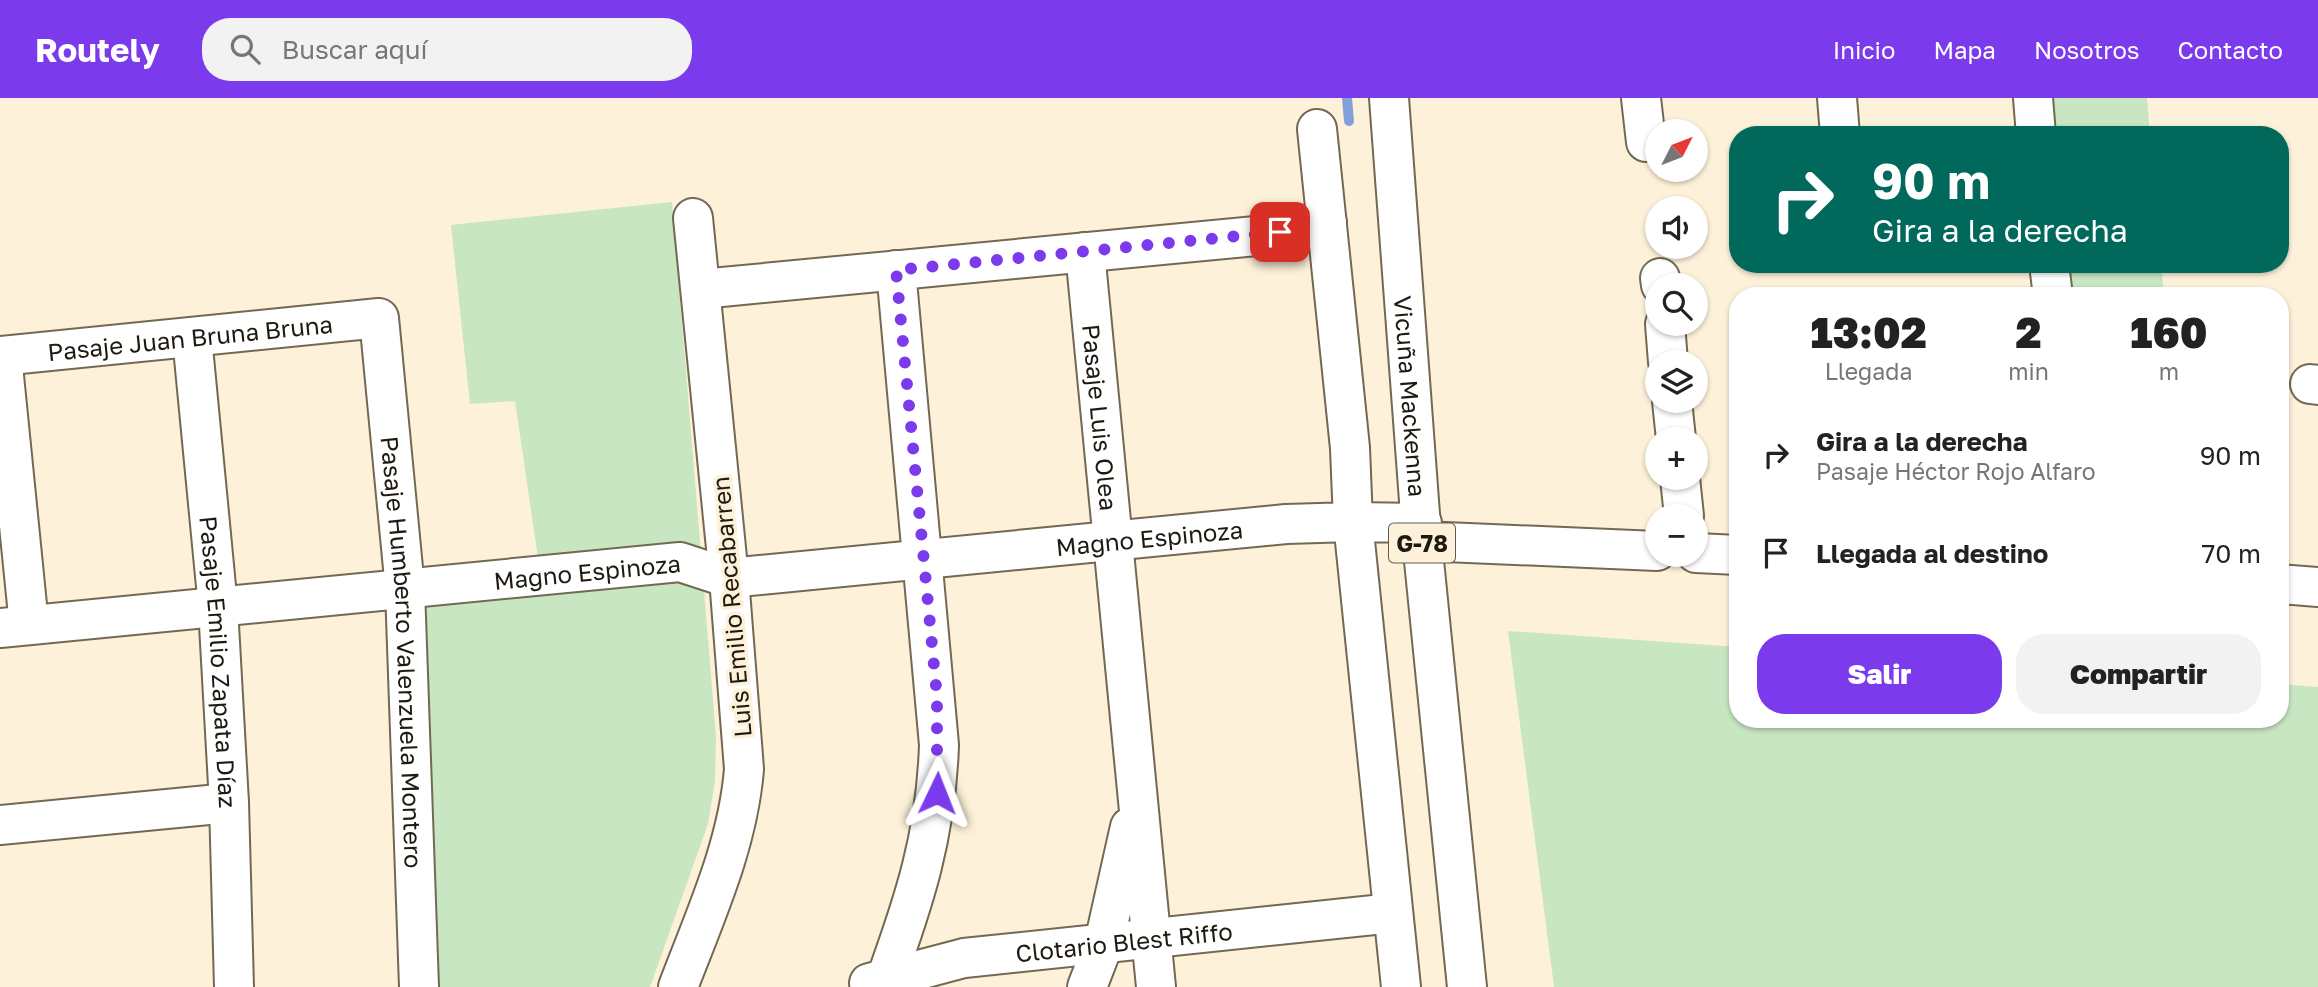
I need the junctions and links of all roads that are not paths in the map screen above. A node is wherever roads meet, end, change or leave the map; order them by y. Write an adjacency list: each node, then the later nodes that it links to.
1 (1389, 98): 18 (street, Vicuña Mackenna / G-78)
2 (1641, 98): 8 (street)
3 (1837, 98): 5 (street)
4 (2033, 98): 6 (street)
5 (1839, 126)
6 (2035, 126)
7 (1317, 129): 10 (street)
8 (1645, 133)
9 (694, 218): 13 (street, Luis Emilio Recabarren)
10 (1327, 223): 11 (street); 17 (street)
11 (1085, 252): 12 (street); 19 (street, Pasaje Luis Olea)
12 (896, 270): 13 (street); 23 (street)
13 (701, 289): 24 (street, Luis Emilio Recabarren)
14 (379, 318): 15 (street, Pasaje Juan Bruna Bruna); 27 (street, Pasaje Humberto Valenzuela Montero)
15 (192, 337): 16 (street, Pasaje Juan Bruna Bruna); 28 (street, Pasaje Emilio Zapata Díaz)
16 (1, 356): 29 (street)
17 (1353, 522): 18 (street, Magno Espinoza); 19 (street, Magno Espinoza); 33 (street)
18 (1422, 532): 20 (street, Magno Espinoza); 43 (street, Vicuña Mackenna / G-78)
19 (1114, 541): 23 (street, Magno Espinoza); 30 (street, Pasaje Luis Olea)
20 (1645, 550)
21 (1708, 554): 22 (street)
22 (1729, 555)
23 (924, 559): 24 (street, Magno Espinoza); 36 (street)
24 (729, 578): 27 (street, Magno Espinoza); 37 (street, Luis Emilio Recabarren)
25 (2289, 585): 26 (street)
26 (2318, 587)
27 (405, 589): 28 (street, Magno Espinoza); 39 (street, Pasaje Humberto Valenzuela Montero)
28 (218, 607): 29 (street, Magno Espinoza); 31 (street, Pasaje Emilio Zapata Díaz)
29 (15, 627)
30 (1137, 792): 34 (street, Pasaje Luis Olea); 35 (street, Pasaje Luis Olea)
31 (229, 803): 32 (street); 38 (street, Pasaje Emilio Zapata Díaz)
32 (0, 825)
33 (1393, 913): 34 (street, Clotario Blest Riffo); 42 (street)
34 (1152, 939): 35 (street, Clotario Blest Riffo); 41 (street, Pasaje Luis Olea)
35 (1104, 943): 36 (street, Clotario Blest Riffo); 40 (street, Pasaje Luis Olea)
36 (875, 984)
37 (679, 986)
38 (234, 987)
39 (419, 987)
40 (1087, 987)
41 (1156, 987)
42 (1401, 987)
43 (1467, 987)

